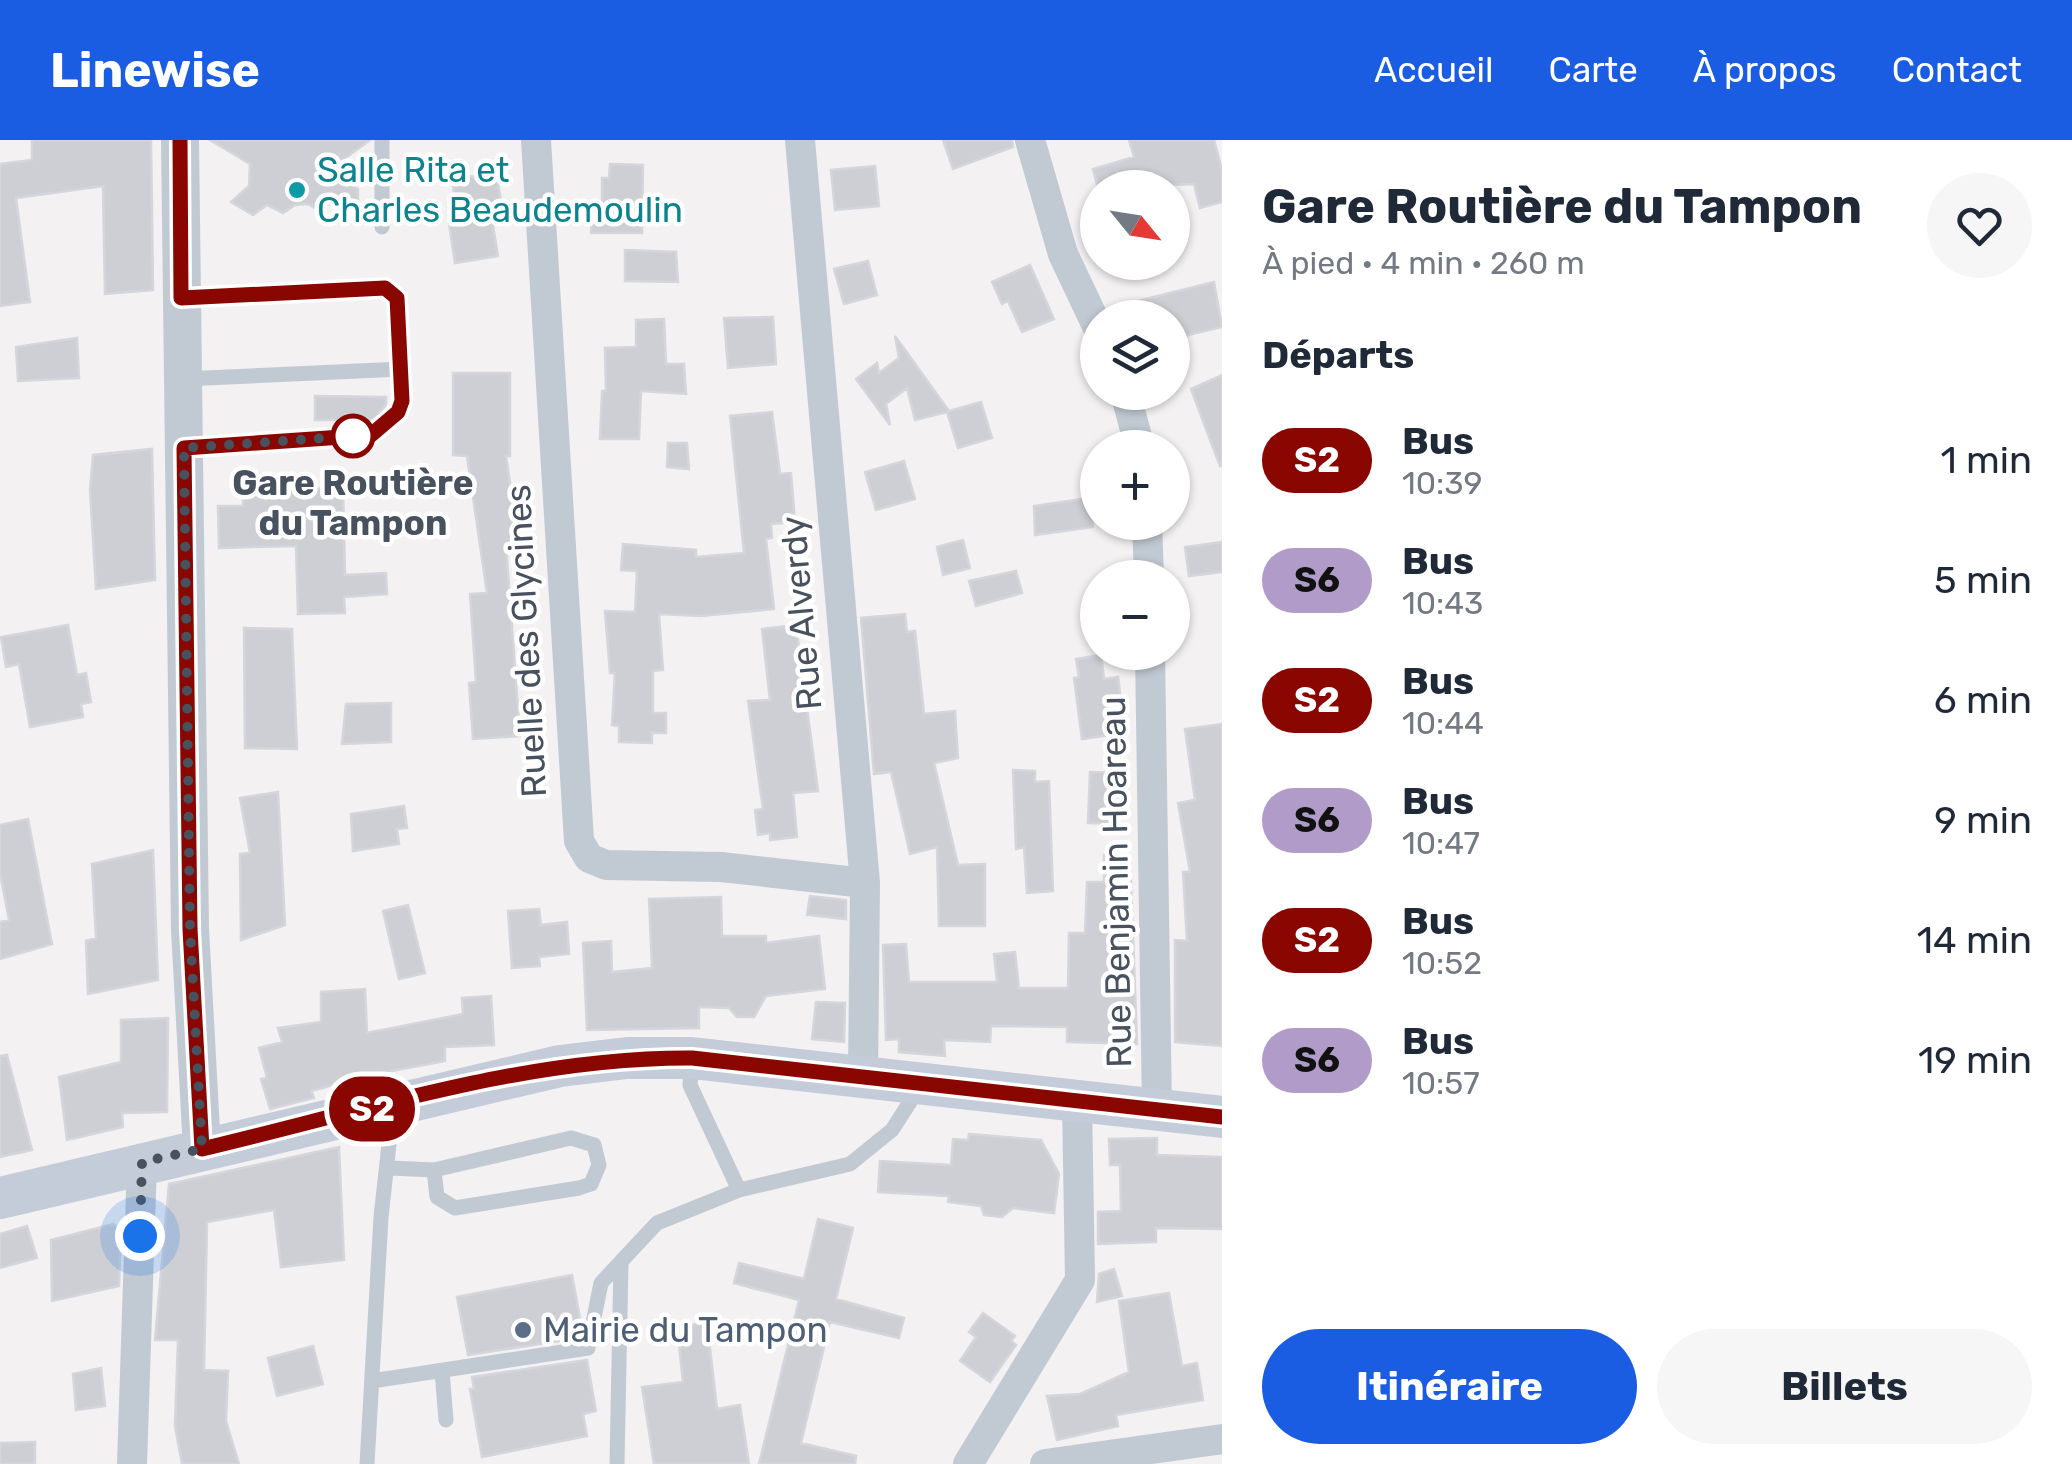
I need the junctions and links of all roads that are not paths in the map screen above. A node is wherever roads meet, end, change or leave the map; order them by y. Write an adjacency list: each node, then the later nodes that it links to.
1 (180, 140): 7 (street)
2 (382, 140): 6 (lane)
3 (536, 140): 13 (street, Ruelle des Glycines)
4 (800, 140): 13 (street, Rue Alverdy)
5 (1030, 140): 8 (street)
6 (382, 227)
7 (181, 298): 9 (lane); 10 (street)
8 (1085, 300)
9 (402, 369): 10 (lane); 11 (lane)
10 (183, 380): 11 (street)
11 (184, 448): 21 (street)
12 (1150, 670): 19 (street, Rue Benjamin Hoareau)
13 (864, 883): 15 (street, Rue Alverdy)
14 (692, 1058): 15 (main road); 18 (main road); 25 (lane)
15 (863, 1079): 16 (main road)
16 (915, 1085): 17 (main road); 25 (lane)
17 (1077, 1102): 19 (main road); 35 (street)
18 (393, 1104): 21 (main road); 23 (lane)
19 (1156, 1111): 20 (main road)
20 (1222, 1117)
21 (202, 1149): 22 (main road)
22 (142, 1162): 26 (main road); 32 (street)
23 (390, 1168): 24 (lane); 29 (lane)
24 (434, 1170): 24 (lane)
25 (738, 1190): 27 (lane)
26 (0, 1198)
27 (622, 1262): 28 (lane); 34 (lane)
28 (442, 1371): 29 (lane); 30 (lane)
29 (372, 1381): 33 (lane)
30 (446, 1420)
31 (1222, 1439): 36 (street)
32 (132, 1464)
33 (367, 1464)
34 (618, 1464)
35 (968, 1464)
36 (1045, 1464)

